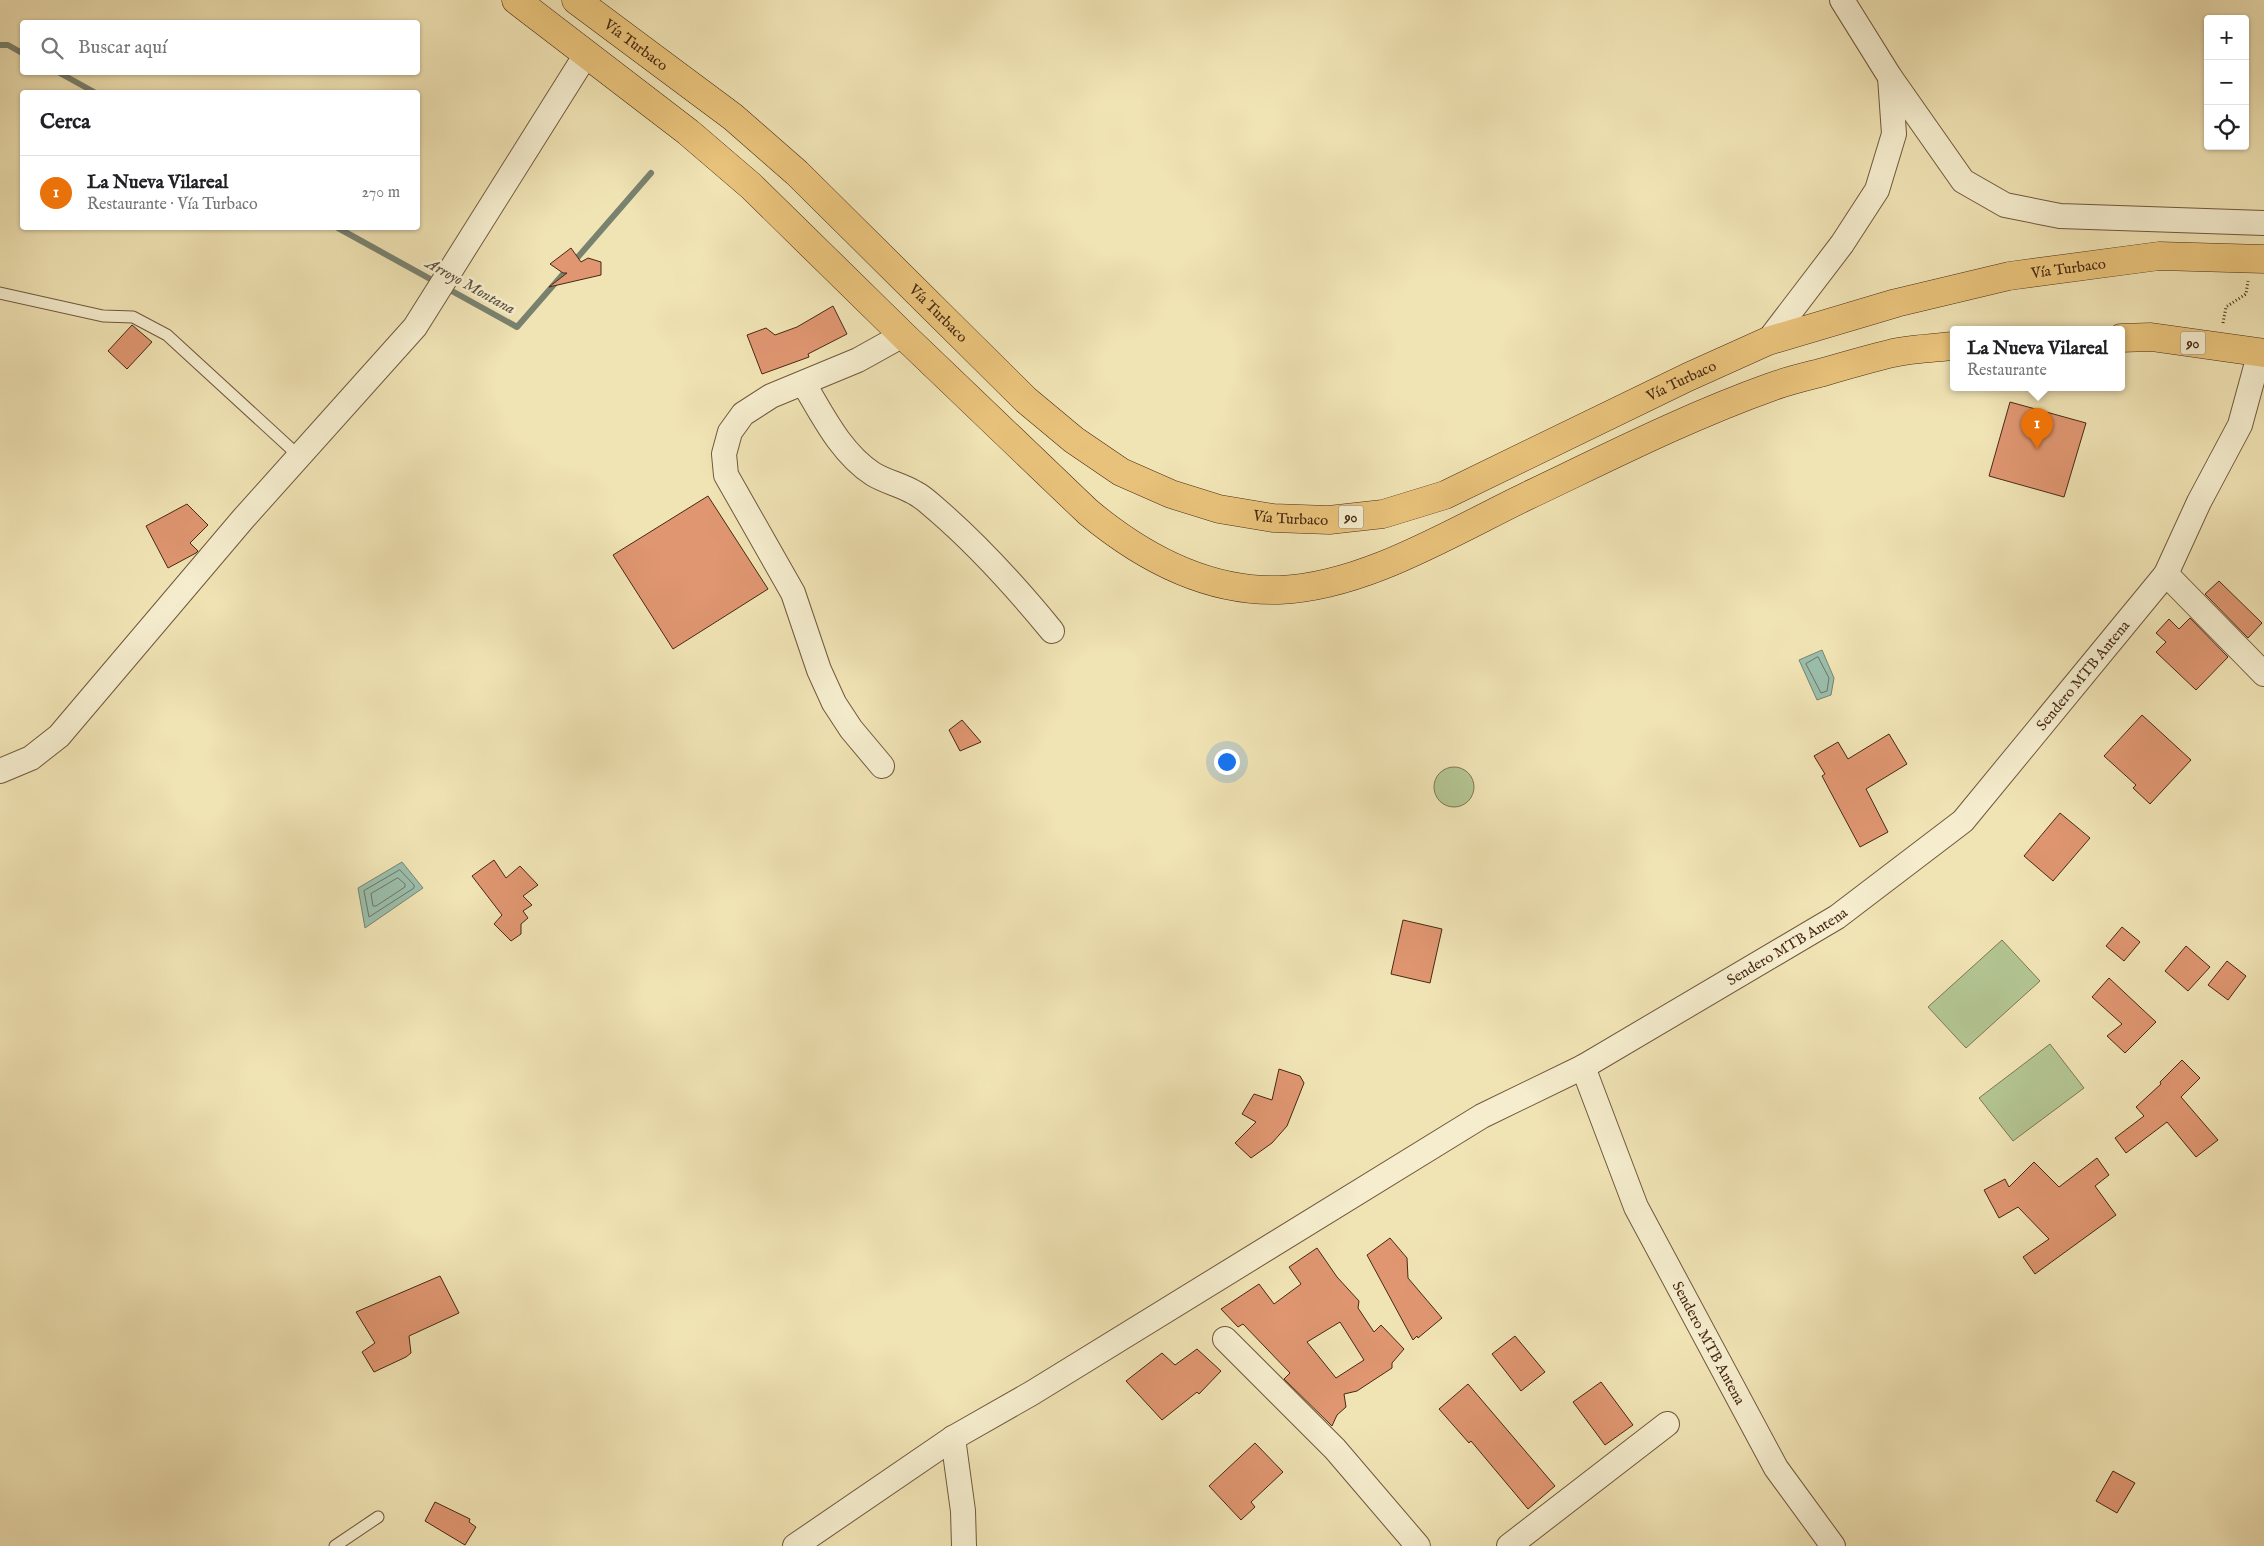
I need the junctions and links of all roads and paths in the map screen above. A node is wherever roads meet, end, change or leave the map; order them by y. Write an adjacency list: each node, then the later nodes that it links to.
1 (516, 0): 4 (highway)
2 (576, 0): 13 (highway, Vía Turbaco / 90)
3 (1842, 0): 5 (street)
4 (587, 54): 11 (highway); 17 (street)
5 (1890, 77): 6 (street); 13 (street)
6 (2264, 223)
7 (2264, 259): 13 (highway, Vía Turbaco / 90)
8 (0, 293): 17 (lane)
9 (2246, 294): 10 (path)
10 (2226, 307)
11 (903, 335): 14 (highway); 16 (street)
12 (2125, 338): 15 (highway, 90)
13 (1768, 341)
14 (1950, 346)
15 (2262, 352): 18 (street, Sendero MTB Antena)
16 (804, 384): 19 (street); 21 (street)
17 (300, 456): 22 (street)
18 (2166, 574): 20 (street); 23 (street, Sendero MTB Antena)
19 (1052, 631)
20 (2264, 674)
21 (882, 766)
22 (0, 771)
23 (1583, 1067): 26 (street); 33 (street, Sendero MTB Antena)
24 (1225, 1339): 31 (street)
25 (1668, 1424): 32 (street)
26 (953, 1438): 29 (street); 30 (street)
27 (378, 1517): 28 (lane)
28 (335, 1546)
29 (796, 1546)
30 (964, 1546)
31 (1418, 1546)
32 (1509, 1546)
33 (1833, 1546)

